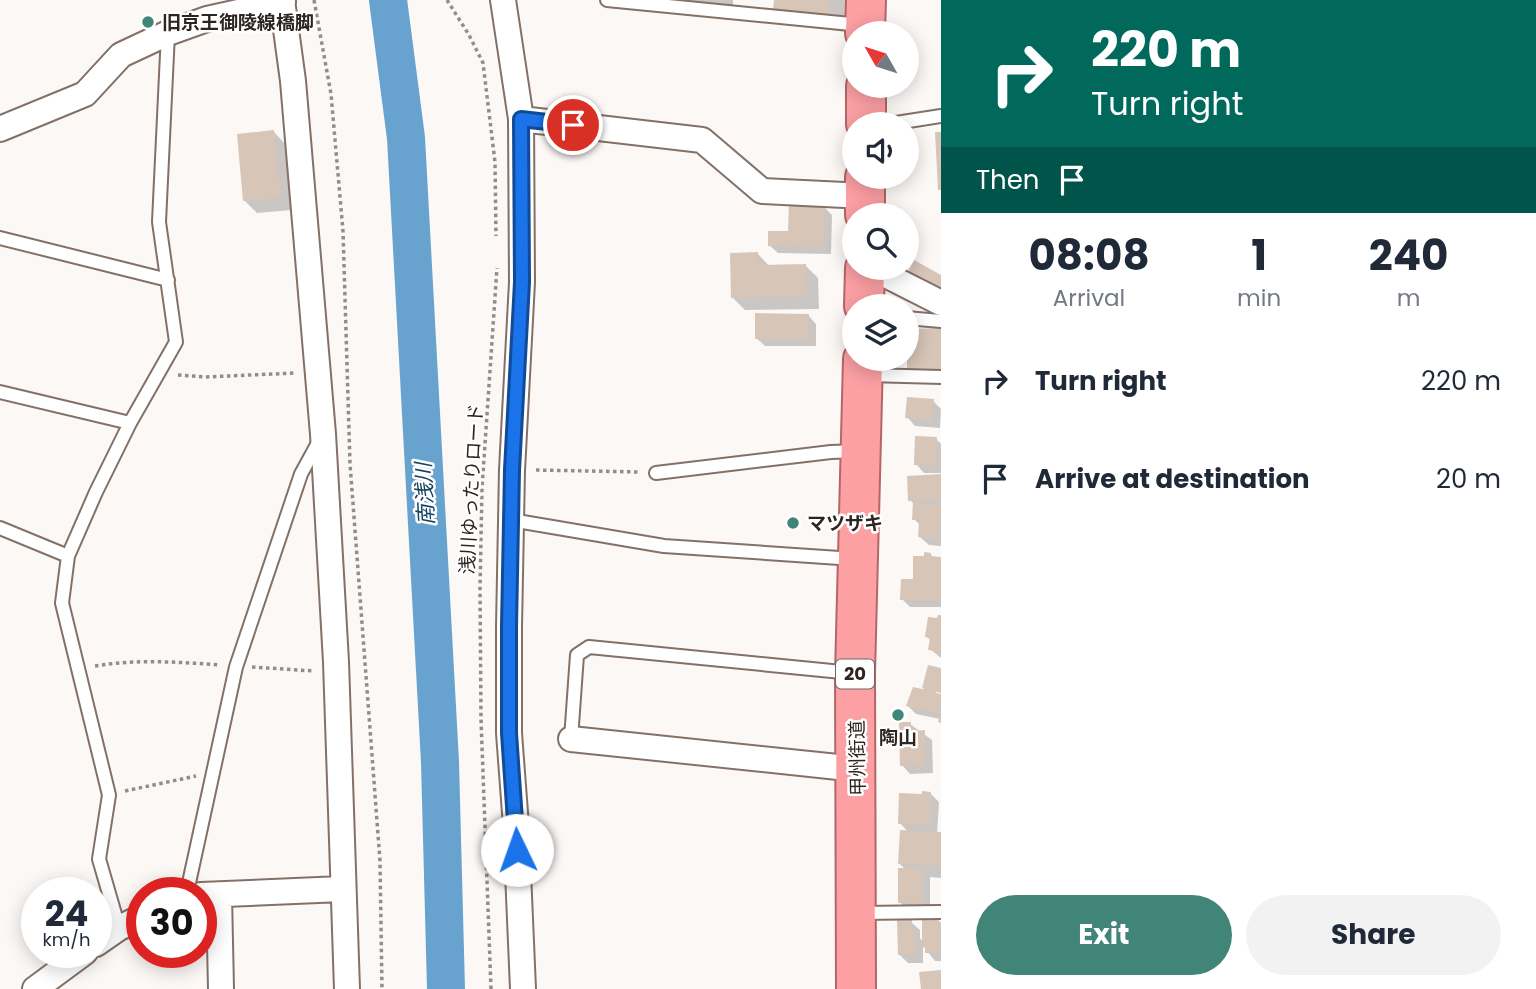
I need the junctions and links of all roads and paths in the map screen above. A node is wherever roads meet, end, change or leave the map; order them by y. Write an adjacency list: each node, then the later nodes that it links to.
1 (314, 0): 57 (path)
2 (447, 0): 14 (path)
3 (503, 0): 9 (street)
4 (607, 0): 6 (lane)
5 (283, 1): 7 (street); 23 (street)
6 (865, 19)
7 (168, 33): 11 (street); 16 (lane)
8 (941, 116): 10 (lane)
9 (521, 119): 12 (street); 30 (street)
10 (919, 119)
11 (0, 129)
12 (865, 196)
13 (0, 239): 16 (lane)
14 (496, 241)
15 (497, 261): 58 (path, 浅川ゆったりロード)
16 (168, 279): 24 (lane)
17 (896, 280): 18 (street)
18 (941, 303)
19 (919, 319): 20 (lane)
20 (941, 321)
21 (863, 371): 29 (highway, 甲州街道 / 20)
22 (894, 371): 25 (lane)
23 (317, 372): 24 (path); 28 (street)
24 (158, 373): 27 (lane)
25 (941, 377)
26 (0, 392): 27 (lane)
27 (130, 423): 34 (lane)
28 (323, 434): 36 (lane); 38 (street)
29 (862, 451): 31 (lane); 35 (highway, 甲州街道 / 20)
30 (512, 470): 31 (path); 32 (street)
31 (656, 473)
32 (511, 520): 35 (lane); 59 (street)
33 (0, 528): 34 (lane)
34 (68, 556): 37 (lane)
35 (859, 559): 39 (highway, 甲州街道 / 20)
36 (236, 667): 37 (path); 38 (path); 42 (lane)
37 (79, 668): 43 (lane)
38 (336, 673): 45 (street)
39 (856, 674): 40 (lane); 41 (highway, 甲州街道 / 20)
40 (571, 739): 41 (street)
41 (857, 769): 48 (highway, 甲州街道 / 20)
42 (212, 773): 43 (path); 44 (lane)
43 (109, 795): 50 (lane)
44 (190, 877)
45 (342, 889): 46 (street); 56 (street)
46 (217, 895)
47 (941, 912): 48 (lane)
48 (856, 913): 60 (highway, 甲州街道 / 20)
49 (126, 925): 50 (street)
50 (119, 928): 51 (street)
51 (112, 933)
52 (217, 955): 55 (street)
53 (63, 968): 54 (street)
54 (35, 989)
55 (221, 989)
56 (346, 989)
57 (383, 989)
58 (491, 989)
59 (523, 989)
60 (856, 989)

